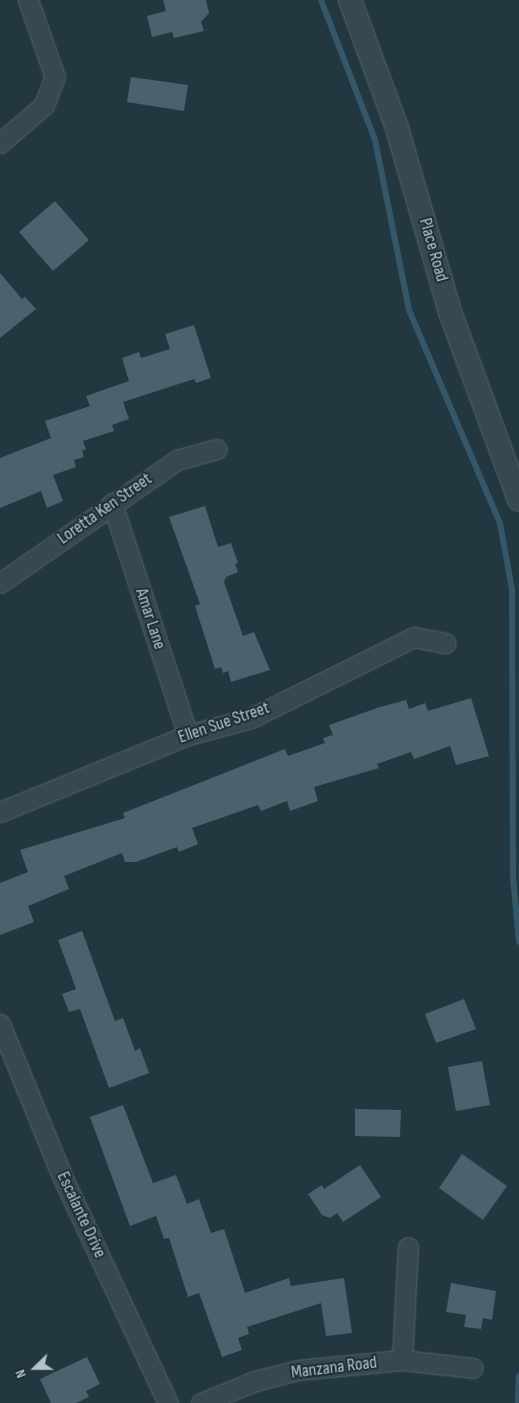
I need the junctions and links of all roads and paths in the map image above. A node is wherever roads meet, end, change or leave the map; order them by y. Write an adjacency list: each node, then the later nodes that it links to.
1 (28, 0): 3 (street)
2 (350, 0): 5 (street, Place Road)
3 (0, 143)
4 (217, 449): 6 (street, Loretta Ken Street)
5 (519, 500)
6 (112, 503): 7 (street, Loretta Ken Street); 9 (street, Amar Lane)
7 (0, 583)
8 (445, 643): 9 (street, Ellen Sue Street)
9 (188, 735): 10 (street, Ellen Sue Street)
10 (0, 812)
11 (0, 1024): 15 (street, Escalante Drive)
12 (408, 1247): 13 (street)
13 (402, 1360): 14 (street, Manzana Road); 16 (street, Manzana Road)
14 (473, 1368)
15 (168, 1403)
16 (201, 1403)

